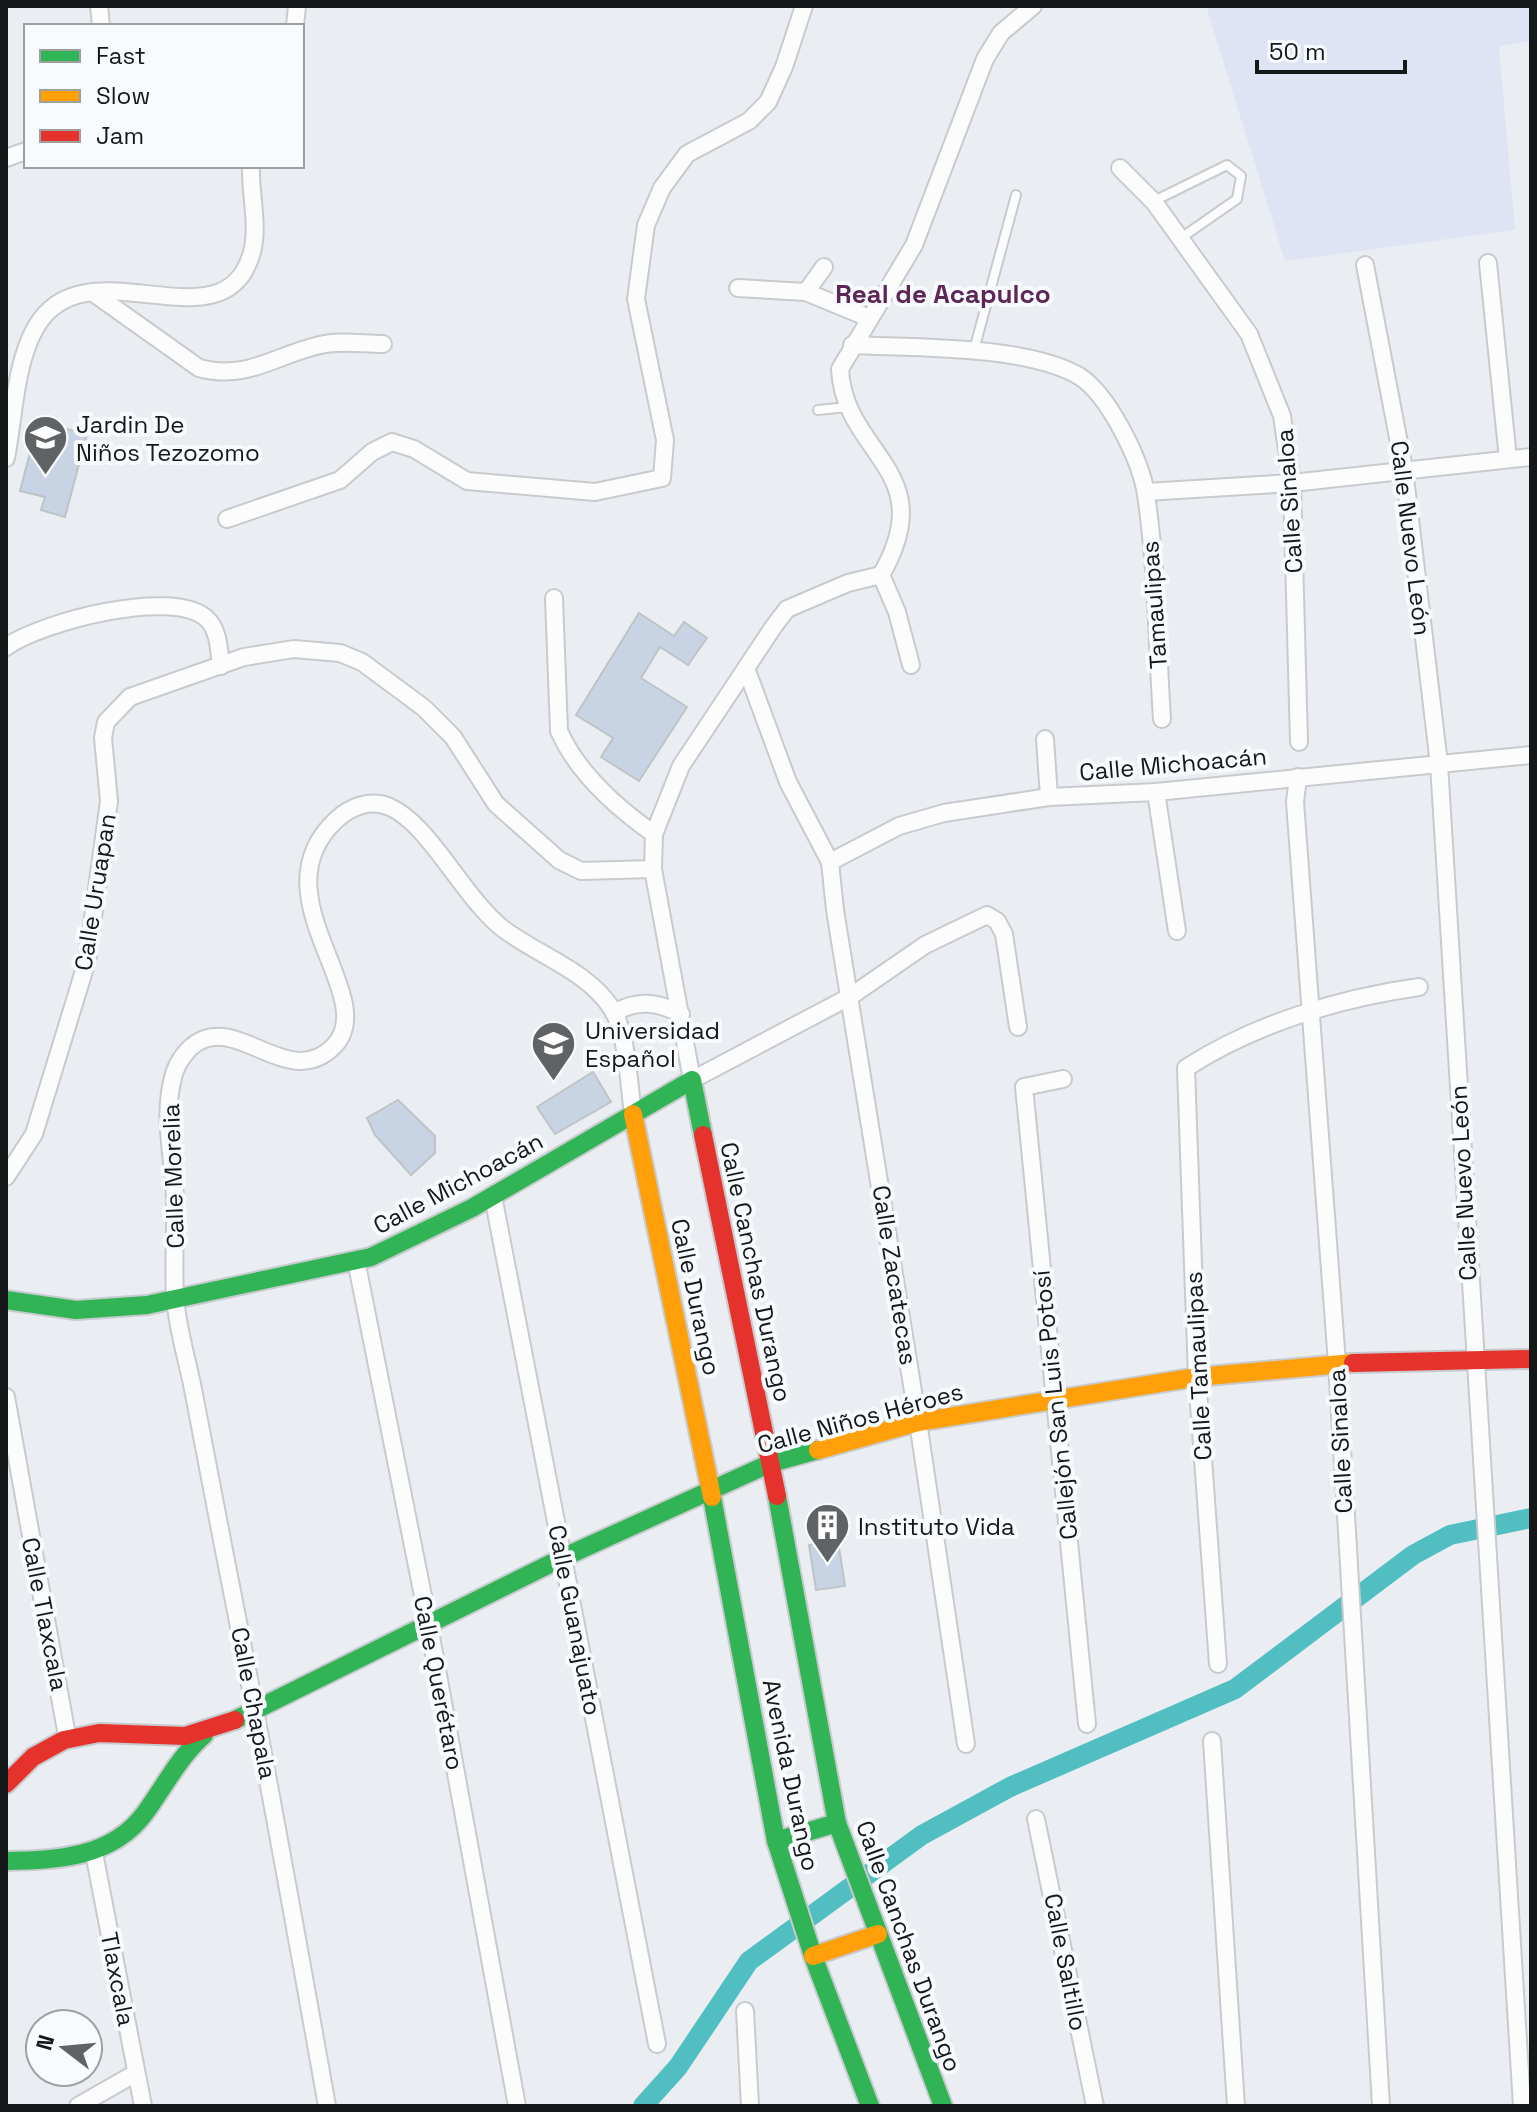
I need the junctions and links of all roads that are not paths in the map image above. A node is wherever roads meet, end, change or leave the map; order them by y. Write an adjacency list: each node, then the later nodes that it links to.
1 (804, 6): 26 (street)
2 (1033, 6): 14 (street)
3 (251, 168): 12 (street)
4 (1120, 168): 6 (street, Calle Sinaloa)
5 (1016, 195): 17 (lane)
6 (1154, 202): 7 (street, Calle Sinaloa); 7 (lane)
7 (1180, 238): 24 (street, Calle Sinaloa)
8 (1488, 263): 22 (street)
9 (1365, 265): 23 (street, Calle Nuevo León)
10 (824, 267): 13 (street)
11 (738, 288): 13 (street)
12 (92, 292): 15 (street); 21 (street)
13 (806, 292): 14 (street)
14 (869, 318): 16 (street)
15 (383, 344)
16 (852, 345): 17 (street); 18 (street)
17 (974, 351): 25 (street)
18 (849, 407): 19 (lane); 27 (street)
19 (818, 410)
20 (1531, 457): 22 (street)
21 (6, 458)
22 (1508, 459): 23 (street)
23 (1404, 469): 24 (street); 37 (street, Calle Nuevo León)
24 (1292, 483): 25 (street); 35 (street, Calle Sinaloa)
25 (1146, 492): 33 (street, Tamaulipas)
26 (227, 519)
27 (881, 575): 30 (street); 32 (street, Calle Canchas Durango)
28 (554, 598): 41 (street)
29 (6, 647): 31 (street)
30 (911, 665)
31 (221, 666): 43 (street, Calle Uruapan); 54 (street, Calle Uruapan)
32 (746, 668): 41 (street, Calle Canchas Durango); 42 (street)
33 (1162, 719)
34 (1045, 739): 40 (street)
35 (1299, 742)
36 (1531, 755): 37 (street, Calle Michoacán)
37 (1439, 764): 38 (street, Calle Michoacán); 60 (street, Calle Nuevo León)
38 (1298, 777): 39 (street, Calle Michoacán); 49 (street, Calle Sinaloa)
39 (1156, 792): 40 (street, Calle Michoacán); 44 (street)
40 (1049, 797): 42 (street, Calle Michoacán)
41 (654, 834): 43 (street, Calle Canchas Durango)
42 (830, 862): 46 (street, Calle Zacatecas)
43 (653, 869): 48 (street, Calle Canchas Durango)
44 (1177, 931)
45 (1419, 987): 49 (street)
46 (851, 996): 50 (street, Calle Michoacán); 52 (street, Calle Michoacán); 65 (street, Calle Zacatecas)
47 (612, 1009): 48 (street); 53 (street); 58 (street, Calle Morelia)
48 (681, 1014): 52 (street, Calle Canchas Durango)
49 (1308, 1014): 61 (street, Calle Sinaloa); 62 (street, Calle Tamaulipas)
50 (1018, 1027)
51 (1063, 1079): 64 (street, Callejón San Luis Potosí)
52 (692, 1080): 53 (main road, Calle Michoacán); 66 (main road, Calle Canchas Durango)
53 (633, 1114): 55 (main road, Calle Michoacán); 68 (main road, Calle Durango)
54 (6, 1177)
55 (493, 1196): 56 (main road, Calle Michoacán); 69 (street, Calle Guanajuato)
56 (356, 1260): 58 (main road, Calle Michoacán); 70 (street, Calle Querétaro)
57 (6, 1300): 58 (main road, Calle Michoacán)
58 (175, 1300): 72 (street, Calle Chapala)
59 (1531, 1359): 60 (main road, Calle Niños Héroes)
60 (1474, 1361): 61 (main road, Calle Niños Héroes); 101 (street, Calle Nuevo León)
61 (1337, 1363): 62 (main road, Calle Niños Héroes); 100 (street, Calle Sinaloa)
62 (1197, 1377): 64 (main road, Calle Niños Héroes); 71 (street, Calle Tamaulipas)
63 (6, 1397): 67 (street, Calle Tlaxcala)
64 (1053, 1397): 65 (main road, Calle Niños Héroes); 73 (street, Callejón San Luis Potosí)
65 (918, 1422): 66 (main road, Calle Niños Héroes); 78 (street, Calle Zacatecas)
66 (771, 1463): 68 (main road, Calle Niños Héroes); 82 (main road, Calle Canchas Durango)
67 (14, 1490): 75 (street, Calle Tlaxcala)
68 (711, 1490): 69 (main road, Calle Niños Héroes); 83 (main road, Avenida Durango)
69 (562, 1558): 70 (main road, Calle Niños Héroes); 89 (street, Calle Guanajuato)
70 (429, 1626): 72 (main road, Calle Niños Héroes); 94 (street, Calle Querétaro)
71 (1218, 1664)
72 (256, 1711): 74 (main road, Calle Niños Héroes); 93 (street, Calle Chapala)
73 (1087, 1724)
74 (209, 1731): 76 (main road, Calle Niños Héroes); 79 (main road, Calle Niños Héroes)
75 (67, 1736): 76 (main road, Calle Niños Héroes); 80 (main road, Calle Niños Héroes)
76 (155, 1737): 79 (main road)
77 (1212, 1741): 99 (street)
78 (966, 1744)
79 (170, 1769): 84 (main road, Calle Niños Héroes)
80 (6, 1784)
81 (1036, 1819): 98 (street, Calle Saltillo)
82 (840, 1832): 83 (main road); 86 (main road, Calle Canchas Durango)
83 (776, 1841): 87 (main road, Avenida Durango)
84 (94, 1853): 85 (main road, Calle Niños Héroes); 90 (street, Tlaxcala)
85 (6, 1861)
86 (878, 1934): 87 (main road); 97 (main road, Calle Canchas Durango)
87 (813, 1956): 96 (main road, Avenida Durango)
88 (745, 2011): 95 (street)
89 (657, 2044)
90 (136, 2073): 91 (street); 92 (street, Tlaxcala)
91 (78, 2106)
92 (143, 2106)
93 (327, 2106)
94 (517, 2106)
95 (750, 2106)
96 (870, 2106)
97 (943, 2106)
98 (1095, 2106)
99 (1236, 2106)
100 (1381, 2106)
101 (1522, 2106)

